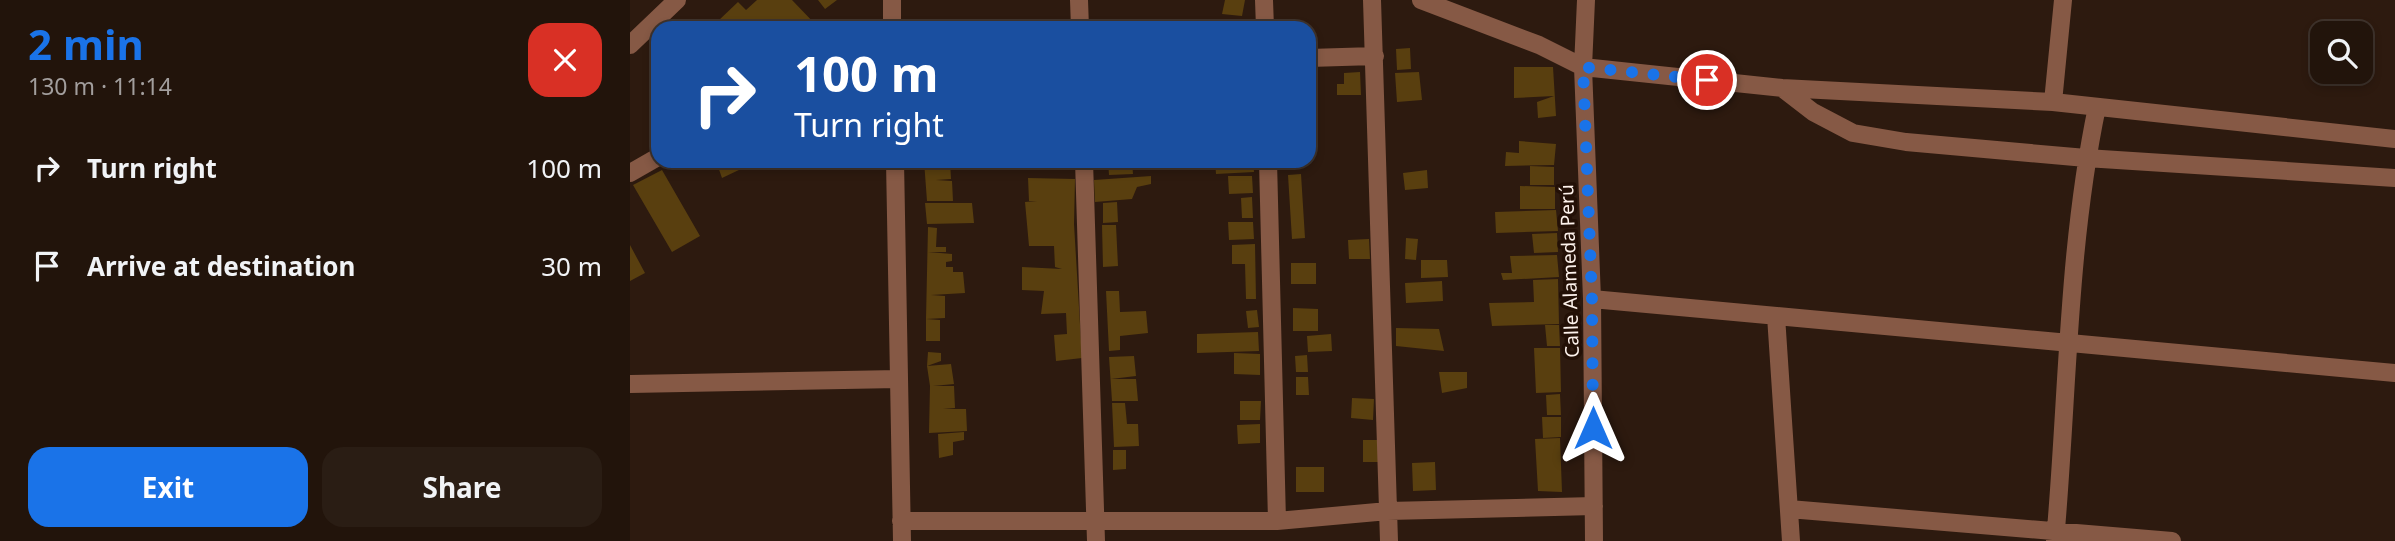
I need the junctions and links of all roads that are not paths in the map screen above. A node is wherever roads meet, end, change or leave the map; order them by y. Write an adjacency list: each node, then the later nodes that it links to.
1 (677, 0): 9 (street)
2 (892, 0): 10 (street)
3 (1079, 0): 11 (street)
4 (1264, 0): 12 (street)
5 (1372, 0): 15 (street)
6 (1421, 0): 17 (street)
7 (1586, 0): 17 (street, Calle Alameda Perú)
8 (2063, 0): 19 (street)
9 (656, 21)
10 (892, 21)
11 (1080, 21)
12 (1265, 21)
13 (651, 25): 14 (street)
14 (630, 46)
15 (1375, 56): 16 (street); 37 (street)
16 (1316, 58)
17 (1583, 67): 18 (street); 29 (street, Calle Alameda Perú)
18 (1782, 88): 19 (street); 22 (street)
19 (2053, 103): 20 (street)
20 (2097, 107): 21 (street); 22 (street)
21 (2395, 139)
22 (2086, 158): 28 (street); 31 (street)
23 (651, 161): 27 (street)
24 (895, 168): 33 (street)
25 (1084, 168): 40 (street)
26 (1268, 168): 38 (street)
27 (630, 173)
28 (2395, 178)
29 (1592, 299): 30 (street); 35 (street, Calle Alameda Perú)
30 (1776, 316): 31 (street); 36 (street)
31 (2067, 341): 32 (street); 41 (street)
32 (2395, 373)
33 (898, 379): 34 (street); 39 (street)
34 (630, 384)
35 (1594, 506): 37 (street); 45 (street, Calle Alameda Perú)
36 (1790, 509): 41 (street); 46 (street)
37 (1388, 511): 38 (street); 44 (street)
38 (1277, 520): 40 (street)
39 (901, 521): 40 (street); 42 (street)
40 (1096, 522): 43 (street)
41 (2055, 536): 47 (street)
42 (902, 541)
43 (1096, 541)
44 (1389, 541)
45 (1594, 541)
46 (1791, 541)
47 (2172, 541)

